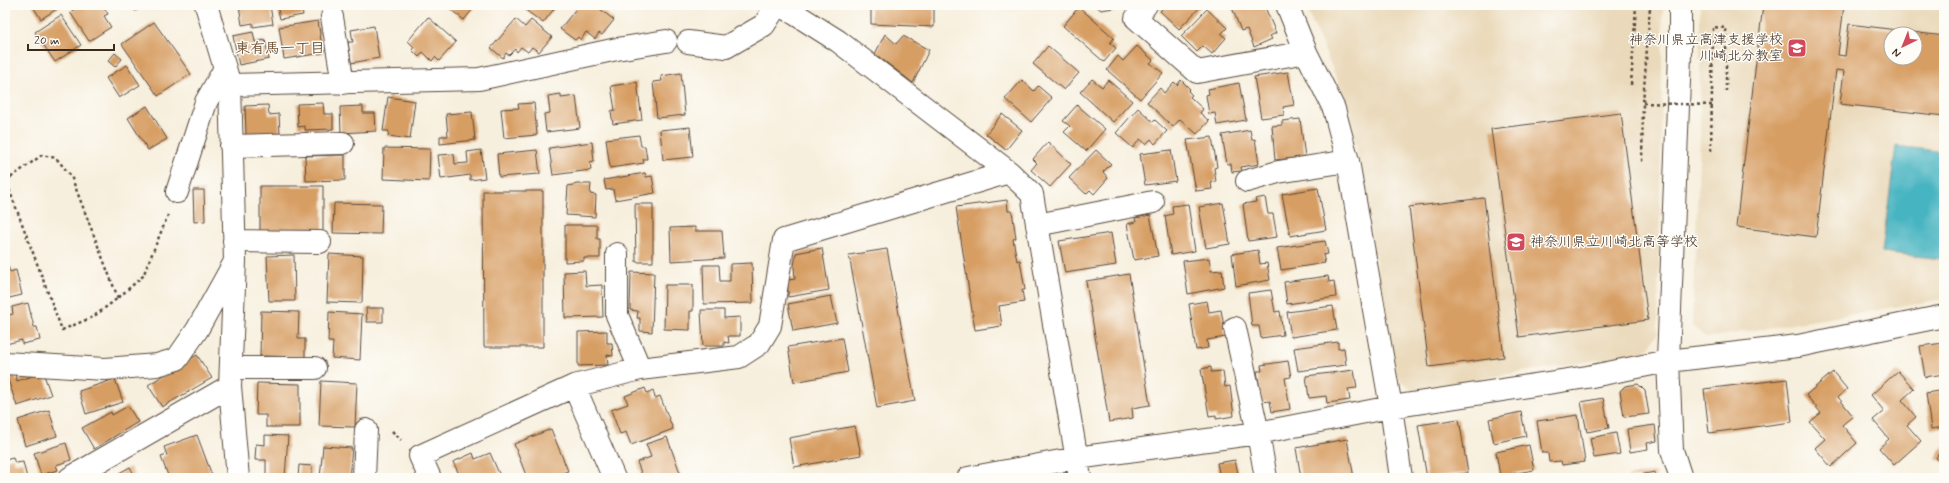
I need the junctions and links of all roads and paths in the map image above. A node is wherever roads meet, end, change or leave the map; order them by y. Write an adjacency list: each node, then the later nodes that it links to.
1 (206, 5): 11 (street)
2 (778, 5): 9 (street)
3 (781, 5): 22 (street)
4 (1146, 5): 10 (street)
5 (1287, 5): 10 (street)
6 (1680, 5): 33 (street)
7 (332, 17): 12 (street)
8 (666, 41): 12 (street)
9 (688, 42)
10 (1306, 52): 20 (street)
11 (227, 77): 12 (street); 18 (street); 24 (street)
12 (343, 83)
13 (1631, 85): 15 (path)
14 (1726, 91): 16 (path)
15 (1644, 103): 16 (path, bridge); 21 (path)
16 (1713, 104): 19 (path)
17 (343, 143): 18 (street)
18 (231, 146): 28 (street)
19 (1711, 151)
20 (1348, 161): 23 (street); 39 (street)
21 (1642, 163)
22 (1008, 172): 26 (street); 36 (street)
23 (1247, 181)
24 (177, 192): 30 (path)
25 (1153, 202): 26 (street)
26 (1037, 225): 43 (street)
27 (320, 242): 28 (street)
28 (235, 251): 34 (street); 37 (street)
29 (618, 254): 36 (street)
30 (118, 298): 30 (path)
31 (1944, 316): 33 (street)
32 (1235, 328): 41 (street)
33 (1668, 361): 39 (street); 52 (street)
34 (5, 362)
35 (315, 368): 37 (street)
36 (640, 369): 38 (street)
37 (230, 377): 44 (street); 45 (street)
38 (574, 386): 42 (street); 48 (street)
39 (1391, 407): 41 (street); 51 (street)
40 (366, 430): 42 (path); 46 (street)
41 (1258, 433): 43 (street); 50 (street)
42 (420, 456): 47 (street)
43 (1079, 468): 49 (street)
44 (70, 478)
45 (238, 478)
46 (364, 478)
47 (430, 478)
48 (614, 478)
49 (968, 478)
50 (1266, 478)
51 (1401, 478)
52 (1681, 478)

